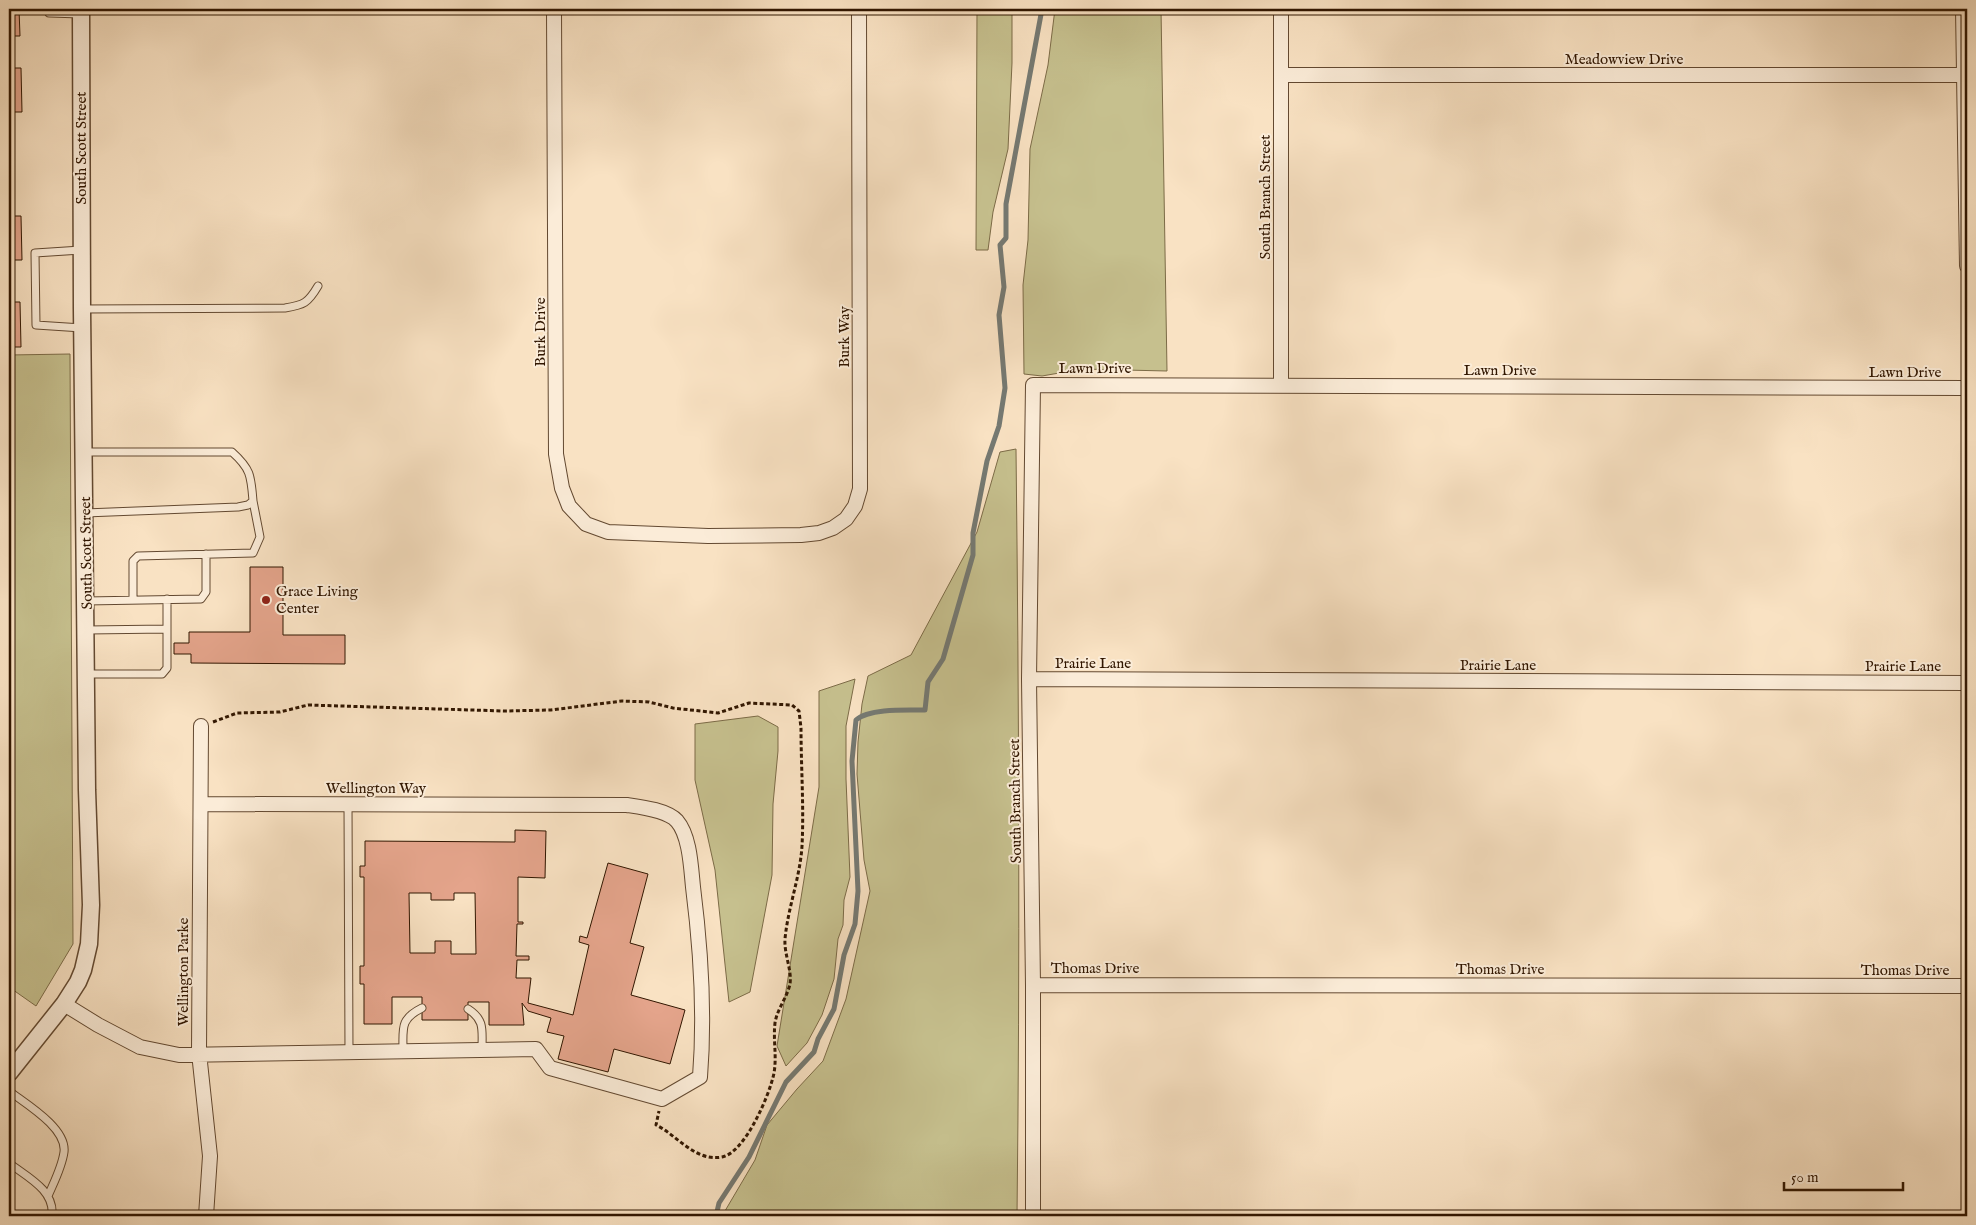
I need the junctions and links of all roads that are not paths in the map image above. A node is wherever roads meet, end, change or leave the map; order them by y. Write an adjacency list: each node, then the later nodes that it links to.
1 (49, 9): 6 (lane)
2 (554, 9): 20 (street, Burk Drive)
3 (859, 9): 20 (street, Burk Way)
4 (1281, 9): 7 (street, South Branch Street)
5 (1963, 9): 8 (street)
6 (81, 11): 9 (street, South Scott Street)
7 (1281, 76): 8 (street, Meadowview Drive); 15 (street, South Branch Street)
8 (1965, 76): 10 (street)
9 (82, 250): 12 (street, South Scott Street); 13 (lane)
10 (1967, 266)
11 (318, 286): 12 (lane)
12 (82, 310): 13 (street, South Scott Street)
13 (82, 328): 17 (street, South Scott Street)
14 (1033, 385): 15 (street, Lawn Drive); 28 (street, South Branch Street)
15 (1281, 385): 16 (street, Lawn Drive)
16 (1967, 388)
17 (84, 452): 18 (lane); 19 (street, South Scott Street)
18 (253, 501): 19 (lane); 21 (lane)
19 (85, 513): 23 (street, South Scott Street)
20 (708, 536)
21 (206, 554): 22 (lane); 24 (lane)
22 (167, 599): 24 (lane); 25 (lane)
23 (86, 600): 24 (lane); 26 (street, South Scott Street)
24 (133, 600)
25 (167, 629): 26 (lane); 27 (lane)
26 (87, 630): 27 (street, South Scott Street)
27 (87, 674): 35 (street, South Scott Street)
28 (1029, 679): 29 (street, Prairie Lane); 33 (street, South Branch Street)
29 (1967, 683)
30 (201, 726): 31 (street, Wellington Parke)
31 (200, 804): 32 (street, Wellington Way); 41 (street, Wellington Parke)
32 (348, 804): 38 (street, Wellington Way); 40 (lane)
33 (1033, 985): 34 (street, Thomas Drive); 48 (street, South Branch Street)
34 (1967, 986)
35 (64, 1004): 41 (street); 42 (street, South Scott Street)
36 (422, 1008): 39 (lane)
37 (468, 1009): 38 (lane)
38 (482, 1049): 39 (street)
39 (403, 1050): 40 (street)
40 (349, 1052): 41 (street)
41 (199, 1053): 47 (street, Wellington Parke)
42 (9, 1073)
43 (9, 1091): 45 (lane)
44 (9, 1163): 45 (lane)
45 (48, 1196): 46 (lane)
46 (52, 1216)
47 (206, 1216)
48 (1033, 1216)

